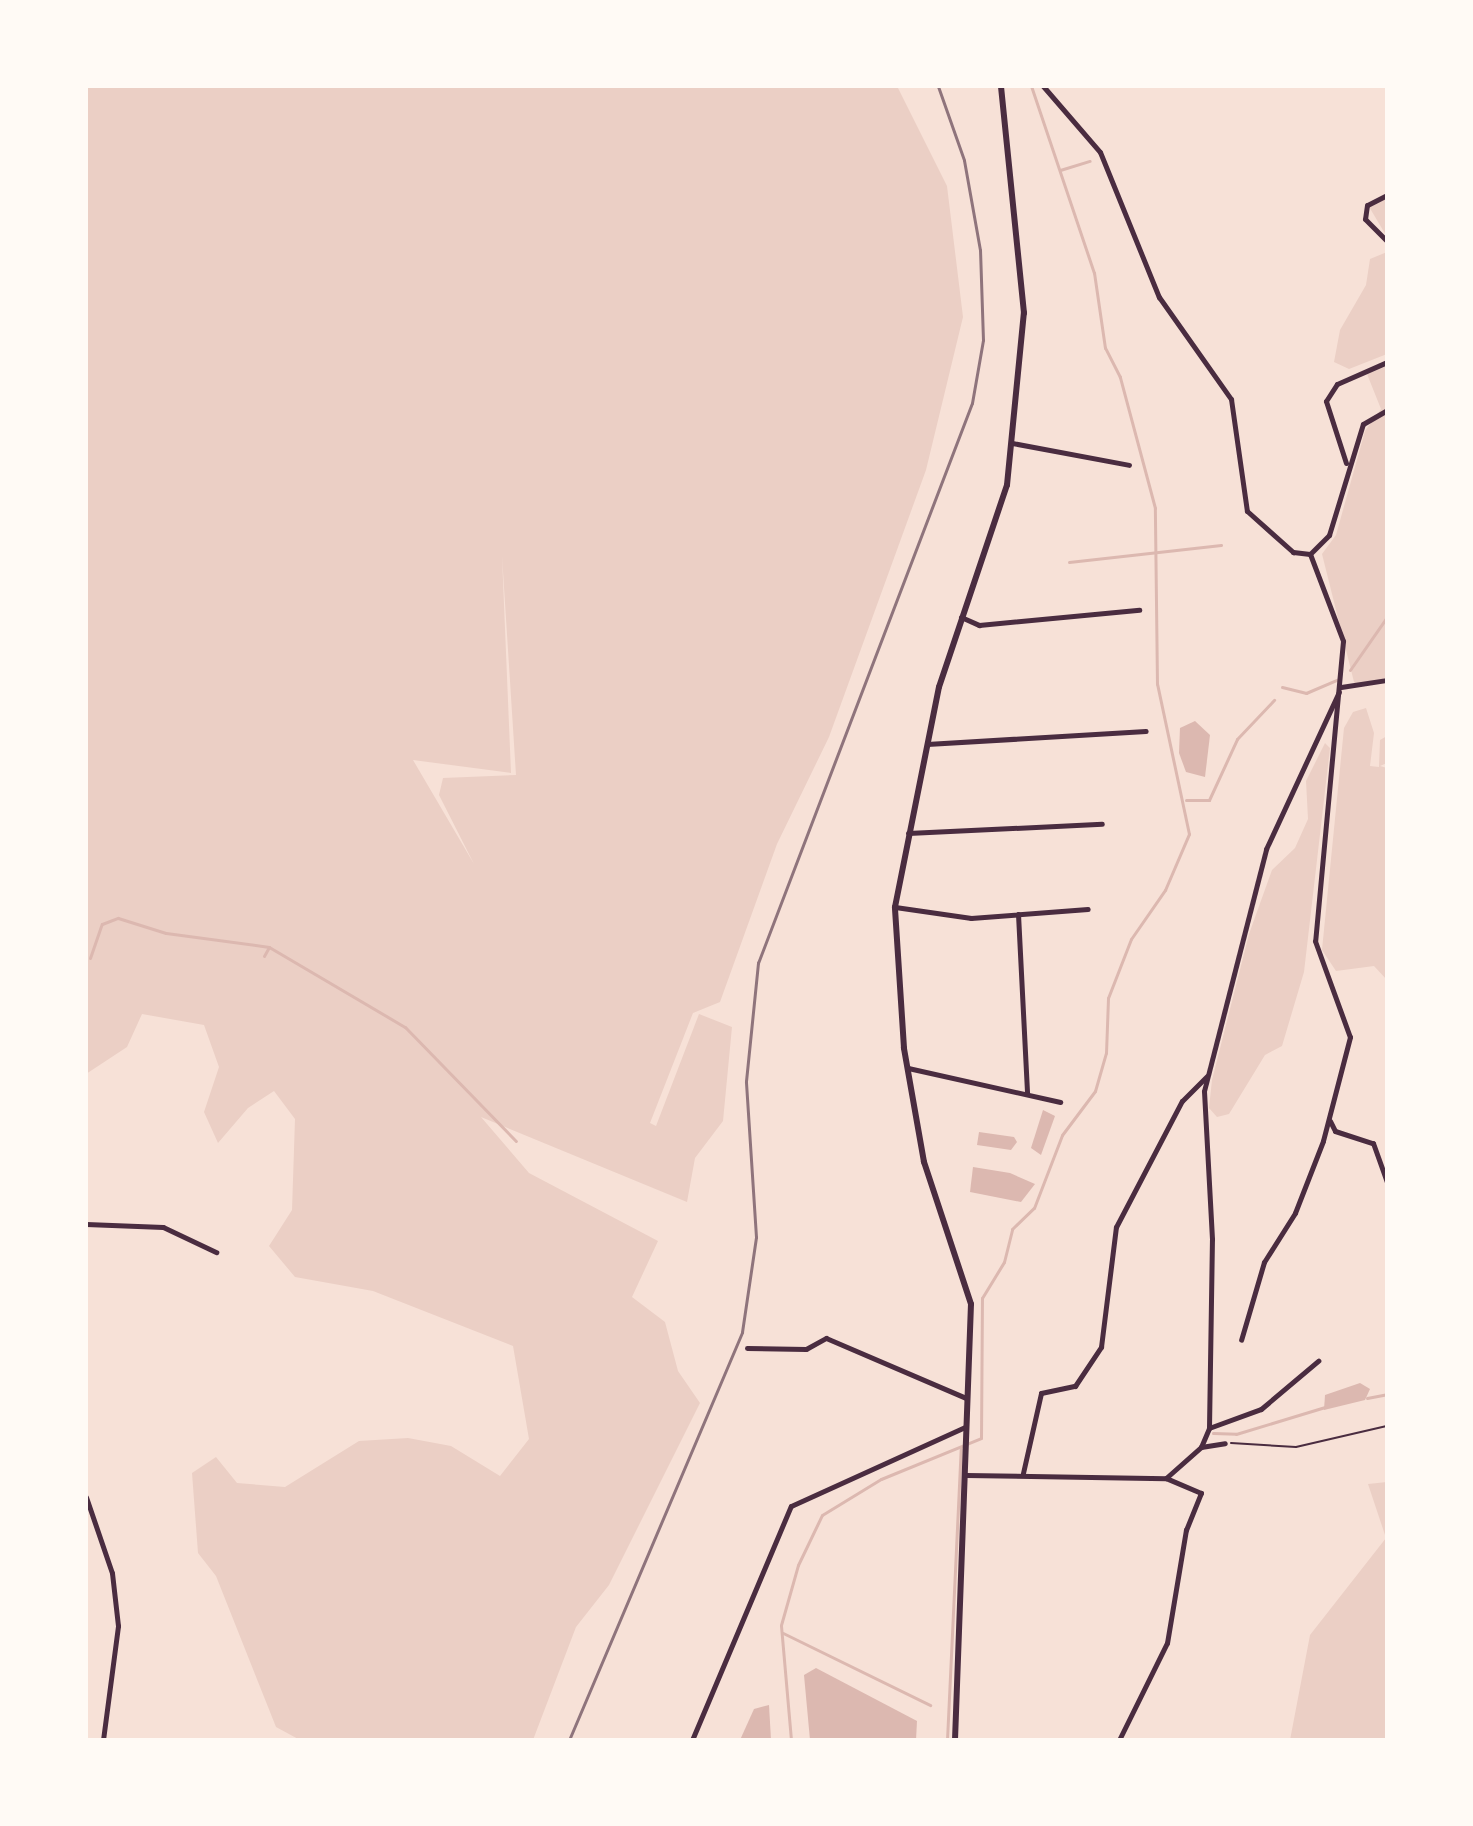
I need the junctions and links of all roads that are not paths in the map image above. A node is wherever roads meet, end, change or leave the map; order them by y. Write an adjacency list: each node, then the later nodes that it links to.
1 (1001, 86): 7 (street)
2 (1043, 86): 10 (street)
3 (1387, 195): 4 (street)
4 (1387, 241)
5 (1387, 362): 8 (street)
6 (1387, 410): 8 (street)
7 (1012, 443): 9 (street); 12 (street)
8 (1347, 464): 10 (street)
9 (1129, 465)
10 (1310, 554): 14 (street)
11 (1139, 610): 12 (street)
12 (960, 617): 16 (street)
13 (1387, 680): 14 (street)
14 (1341, 687): 23 (street); 26 (street)
15 (1146, 731): 16 (street)
16 (926, 744): 18 (street)
17 (1102, 824): 18 (street)
18 (908, 833): 19 (street)
19 (895, 907): 21 (street); 22 (street)
20 (1088, 909): 21 (street)
21 (1018, 914): 24 (street)
22 (908, 1068): 24 (street); 33 (street)
23 (1207, 1076): 35 (street); 38 (street)
24 (1027, 1093): 25 (street)
25 (1060, 1102)
26 (1330, 1120): 27 (street); 30 (street)
27 (1387, 1182)
28 (86, 1224): 29 (street)
29 (216, 1252)
30 (1241, 1340)
31 (747, 1348): 33 (street)
32 (1318, 1361): 35 (street)
33 (966, 1398): 34 (street)
34 (965, 1427): 39 (street); 43 (street)
35 (1209, 1428): 37 (street)
36 (1225, 1443): 37 (street)
37 (1201, 1447): 40 (street)
38 (1023, 1473): 39 (street); 40 (street)
39 (966, 1475): 44 (street)
40 (1166, 1478): 45 (street)
41 (86, 1497): 42 (street)
42 (103, 1740)
43 (692, 1740)
44 (955, 1740)
45 (1119, 1740)

